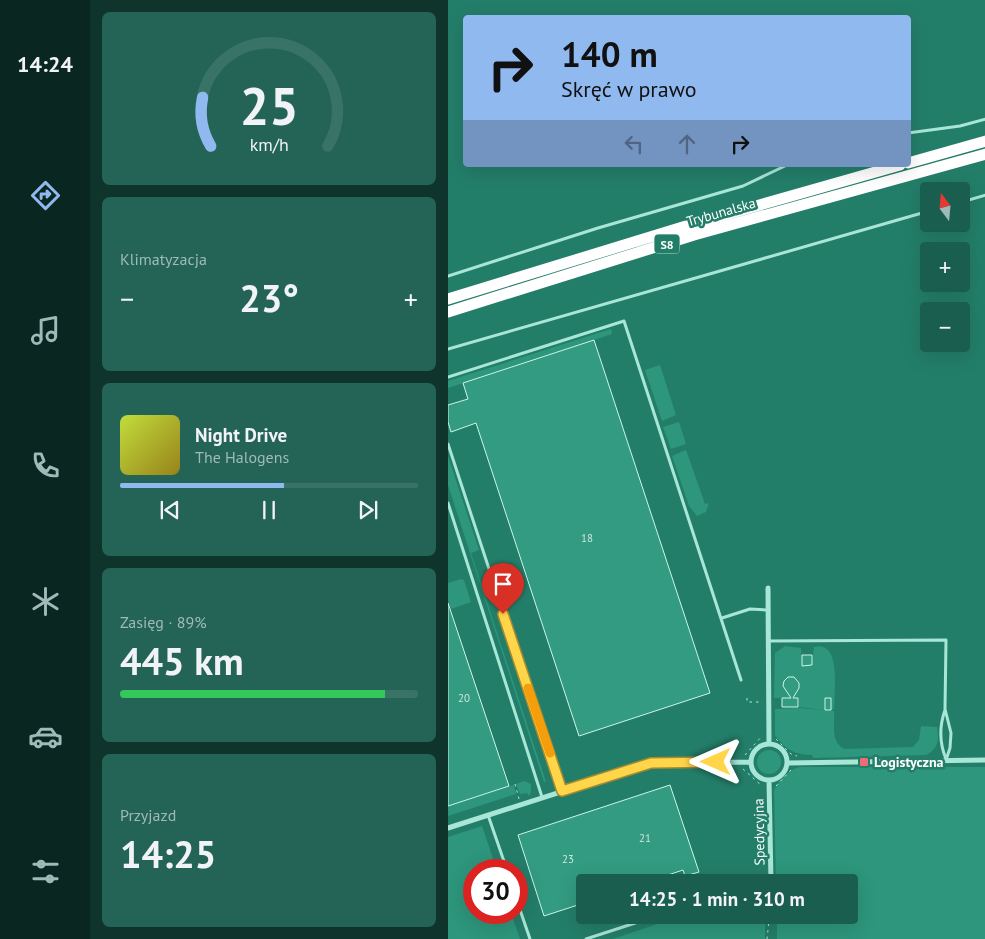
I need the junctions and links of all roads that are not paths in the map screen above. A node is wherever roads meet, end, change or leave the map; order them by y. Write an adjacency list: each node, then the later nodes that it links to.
1 (986, 119): 2 (lane)
2 (911, 132)
3 (986, 141): 5 (highway)
4 (986, 154): 13 (highway, Trybunalska / S8)
5 (911, 162)
6 (783, 167): 11 (lane)
7 (893, 167): 12 (highway, Trybunalska / S8)
8 (986, 195): 9 (lane)
9 (970, 200)
10 (920, 214): 14 (lane)
11 (448, 276)
12 (448, 300)
13 (448, 312)
14 (448, 349)
15 (448, 377): 20 (lane)
16 (448, 444): 30 (lane)
17 (448, 503): 31 (lane)
18 (768, 588): 19 (street)
19 (767, 610): 20 (lane); 21 (street)
20 (722, 618): 22 (lane)
21 (768, 641): 23 (lane); 24 (street)
22 (741, 680)
23 (945, 709): 25 (lane); 25 (lane)
24 (769, 744): 27 (street); 28 (street)
25 (946, 760): 26 (street); 28 (street)
26 (986, 760)
27 (750, 762): 29 (street); 30 (street)
28 (787, 763): 29 (street)
29 (769, 781): 35 (street, Spedycyjna)
30 (562, 791): 31 (street)
31 (542, 797): 32 (street)
32 (488, 815): 33 (street); 34 (lane)
33 (448, 828)
34 (503, 859)
35 (771, 874)
36 (525, 924): 38 (lane)
37 (632, 924): 39 (lane)
38 (530, 939)
39 (586, 939)

